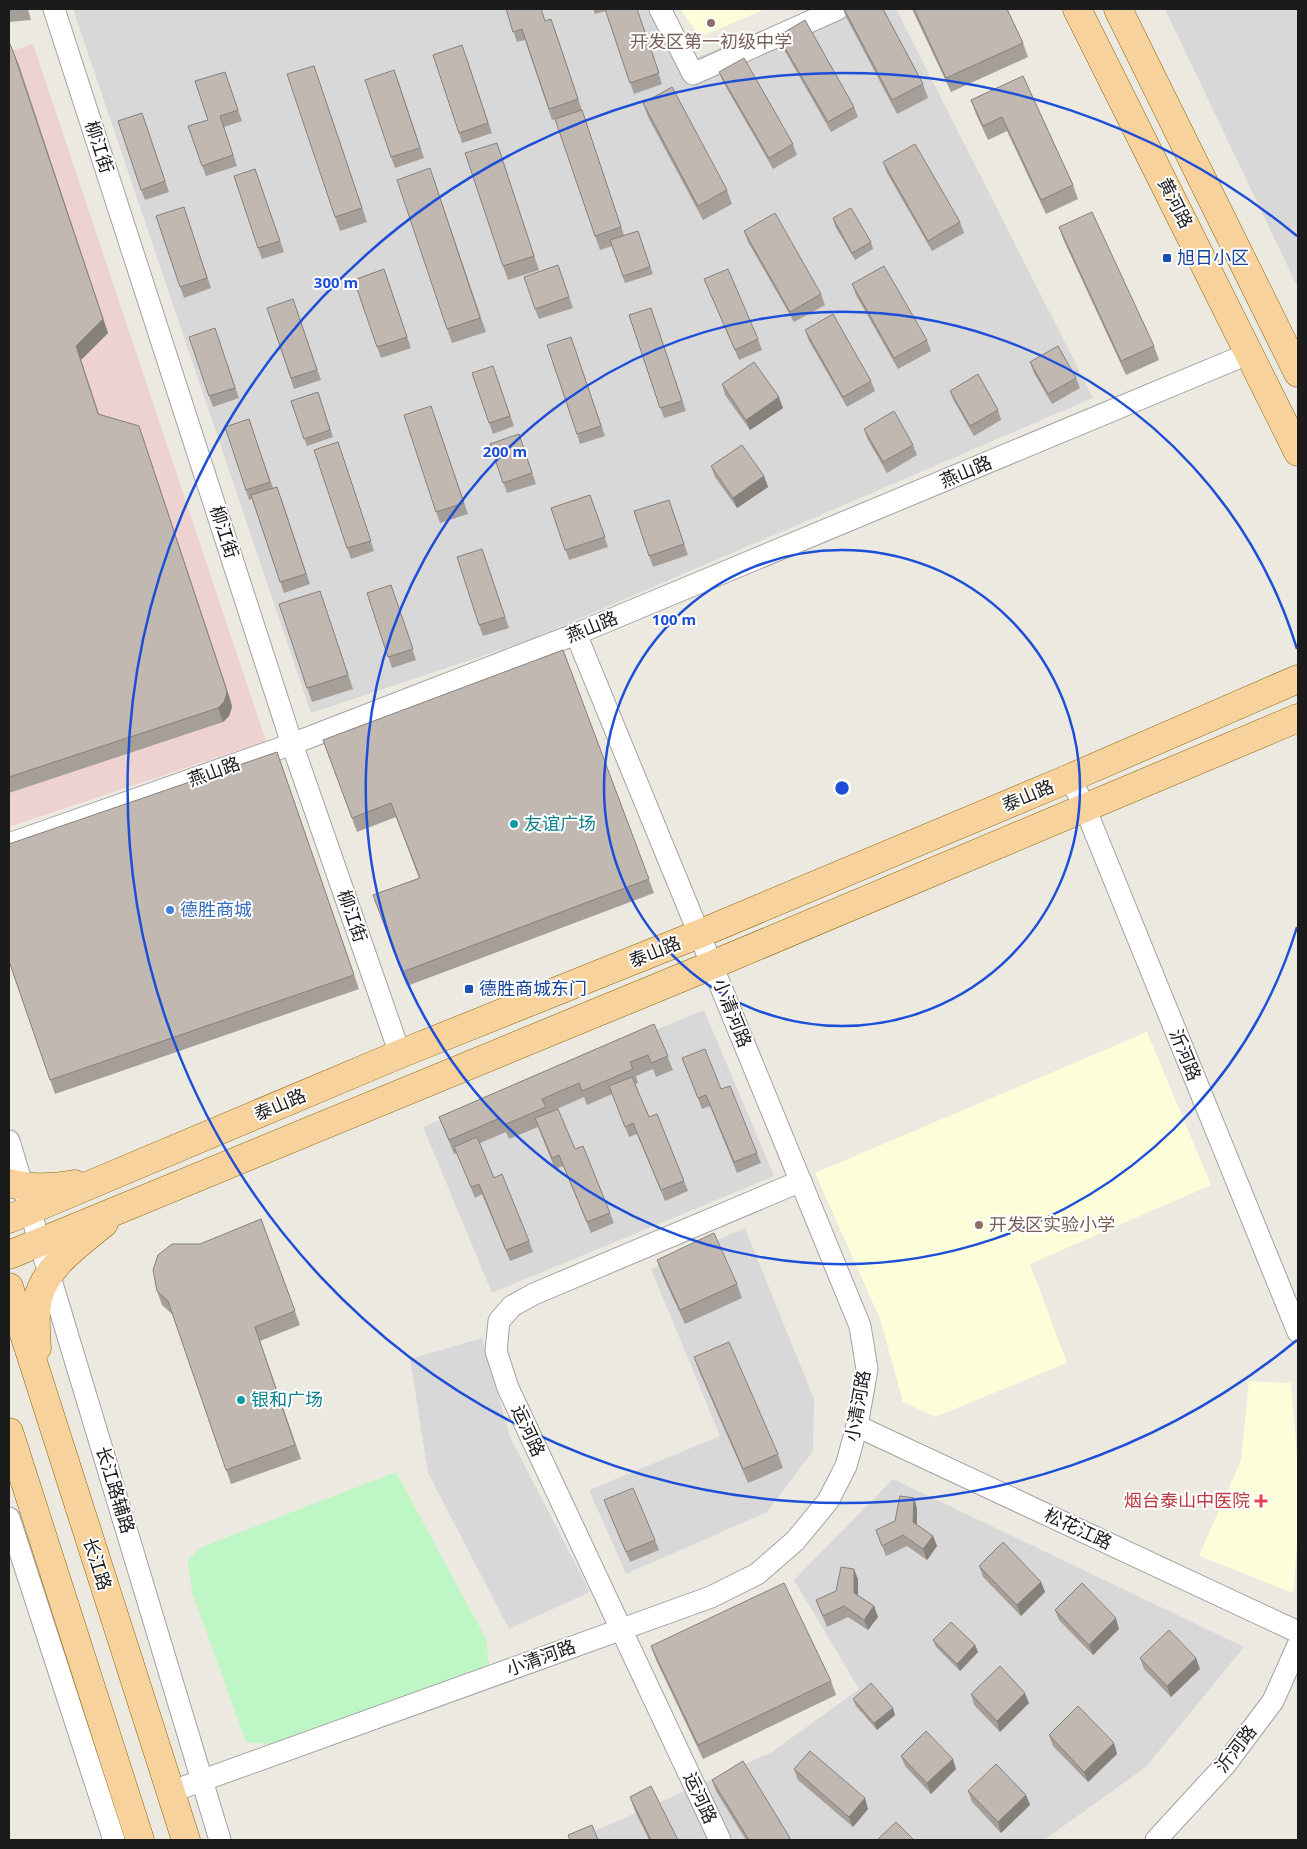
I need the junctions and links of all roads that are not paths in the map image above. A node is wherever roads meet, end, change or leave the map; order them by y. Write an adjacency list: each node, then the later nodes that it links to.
1 (54, 9): 12 (street, 柳江街)
2 (660, 9): 3 (street)
3 (838, 9)
4 (1077, 9): 6 (main road, 黄河路)
5 (1118, 9): 7 (main road, 黄河路)
6 (1250, 353): 8 (main road, 黄河路); 9 (street, 燕山路)
7 (1298, 373)
8 (1298, 452)
9 (576, 634): 12 (street, 燕山路); 16 (street, 小清河路)
10 (1298, 679): 13 (main road, 泰山路)
11 (1298, 718): 14 (main road, 泰山路)
12 (292, 744): 15 (street, 燕山路); 18 (street, 柳江街)
13 (1070, 778): 14 (street, 沂河路); 16 (main road, 泰山路)
14 (1084, 808): 17 (main road, 泰山路); 27 (street, 沂河路)
15 (9, 844)
16 (699, 934): 17 (street, 小清河路); 18 (main road, 泰山路)
17 (712, 965): 20 (street, 小清河路); 22 (main road, 泰山路)
18 (400, 1054): 21 (main road, 泰山路)
19 (9, 1141): 21 (street, 长江路辅路)
20 (801, 1181): 29 (street, 小清河路); 32 (street, 运河路)
21 (18, 1200): 23 (street, 长江路辅路)
22 (125, 1206): 23 (main road, 泰山路); 25 (main road)
23 (39, 1242): 24 (main road, 泰山路); 25 (street, 长江路辅路)
24 (9, 1255)
25 (50, 1275): 28 (main road); 35 (street, 长江路辅路)
26 (9, 1287): 28 (main road, 长江路)
27 (1298, 1332)
28 (46, 1404): 36 (main road, 长江路)
29 (858, 1426): 32 (street, 小清河路); 33 (street, 松花江路)
30 (9, 1432): 38 (main road)
31 (9, 1518): 37 (street)
32 (621, 1630): 35 (street, 小清河路); 41 (street, 运河路)
33 (1298, 1632)
34 (1298, 1645): 42 (street, 沂河路)
35 (202, 1781): 36 (street, 小清河路); 40 (street, 长江路辅路)
36 (170, 1792): 39 (main road, 长江路)
37 (114, 1840)
38 (140, 1840)
39 (186, 1840)
40 (220, 1840)
41 (720, 1840)
42 (1156, 1840)

